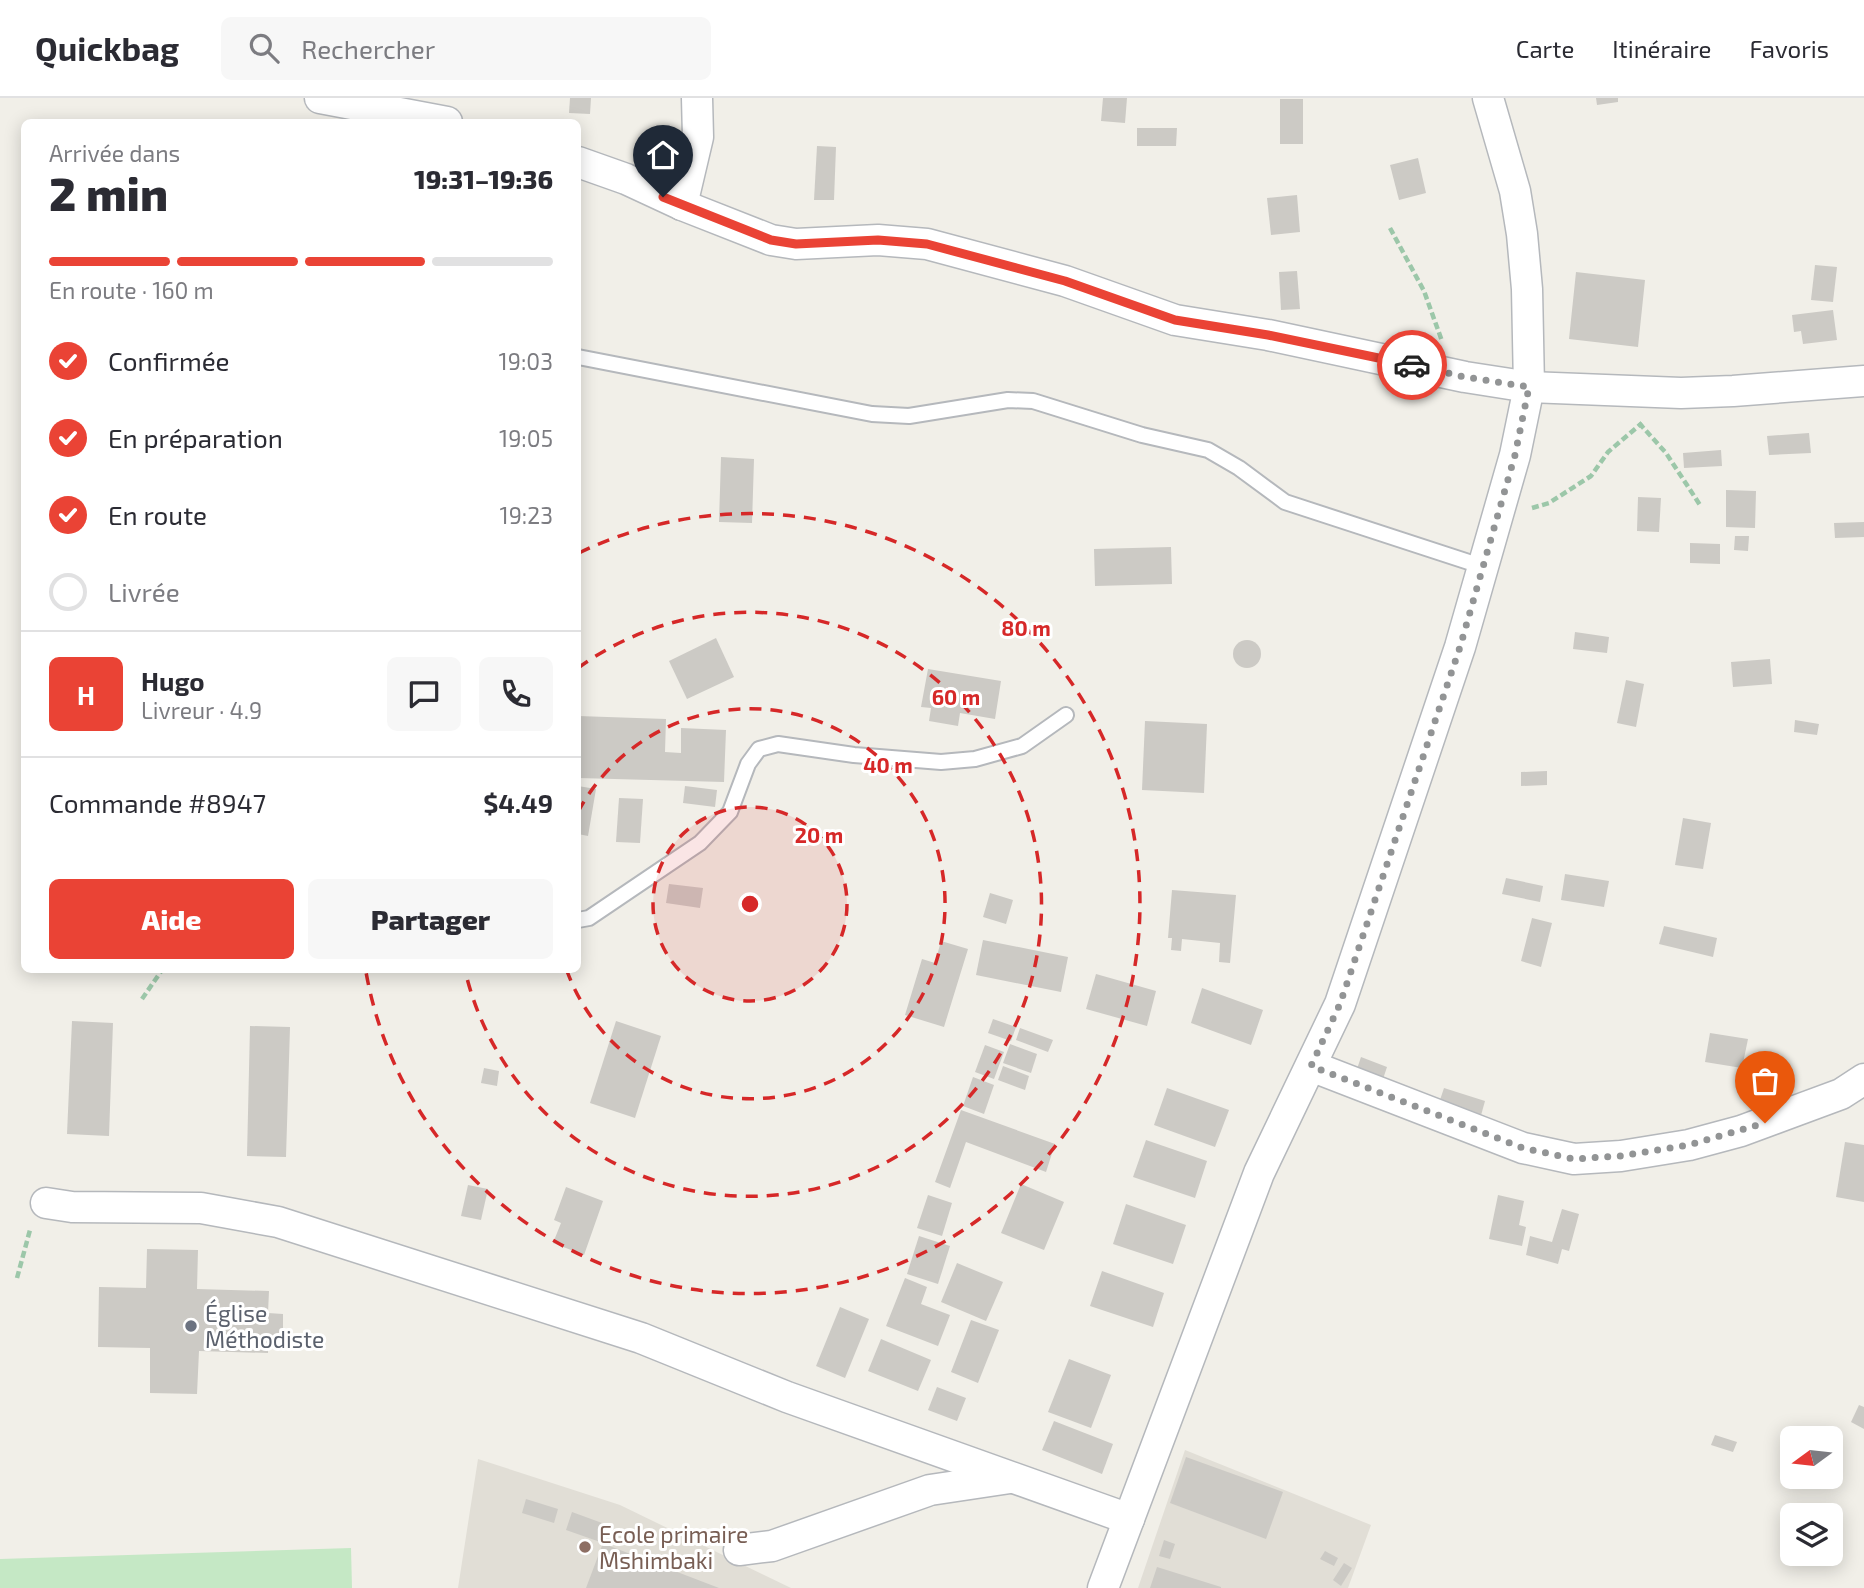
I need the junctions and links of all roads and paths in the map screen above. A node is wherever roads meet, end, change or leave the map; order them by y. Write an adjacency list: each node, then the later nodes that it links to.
1 (320, 98): 4 (street)
2 (697, 98): 6 (street)
3 (1488, 98): 11 (street)
4 (431, 119)
5 (581, 163): 6 (street)
6 (682, 205): 9 (street)
7 (1390, 228): 9 (path)
8 (581, 358): 17 (lane)
9 (1465, 377): 11 (street)
10 (1864, 381): 13 (street)
11 (1529, 387): 12 (street); 16 (street)
12 (1594, 388): 13 (street); 14 (path)
13 (1681, 393): 14 (path)
14 (1641, 424): 15 (path); 16 (path)
15 (1700, 505)
16 (1497, 520): 17 (street)
17 (1484, 567): 22 (street)
18 (1066, 715): 19 (lane)
19 (581, 919)
20 (160, 973): 21 (path)
21 (142, 999)
22 (1311, 1066): 23 (street); 27 (street)
23 (1864, 1079)
24 (46, 1203): 25 (path); 26 (street)
25 (17, 1278)
26 (1014, 1478): 27 (street); 28 (street)
27 (1129, 1519): 29 (street)
28 (739, 1550)
29 (1103, 1588)

